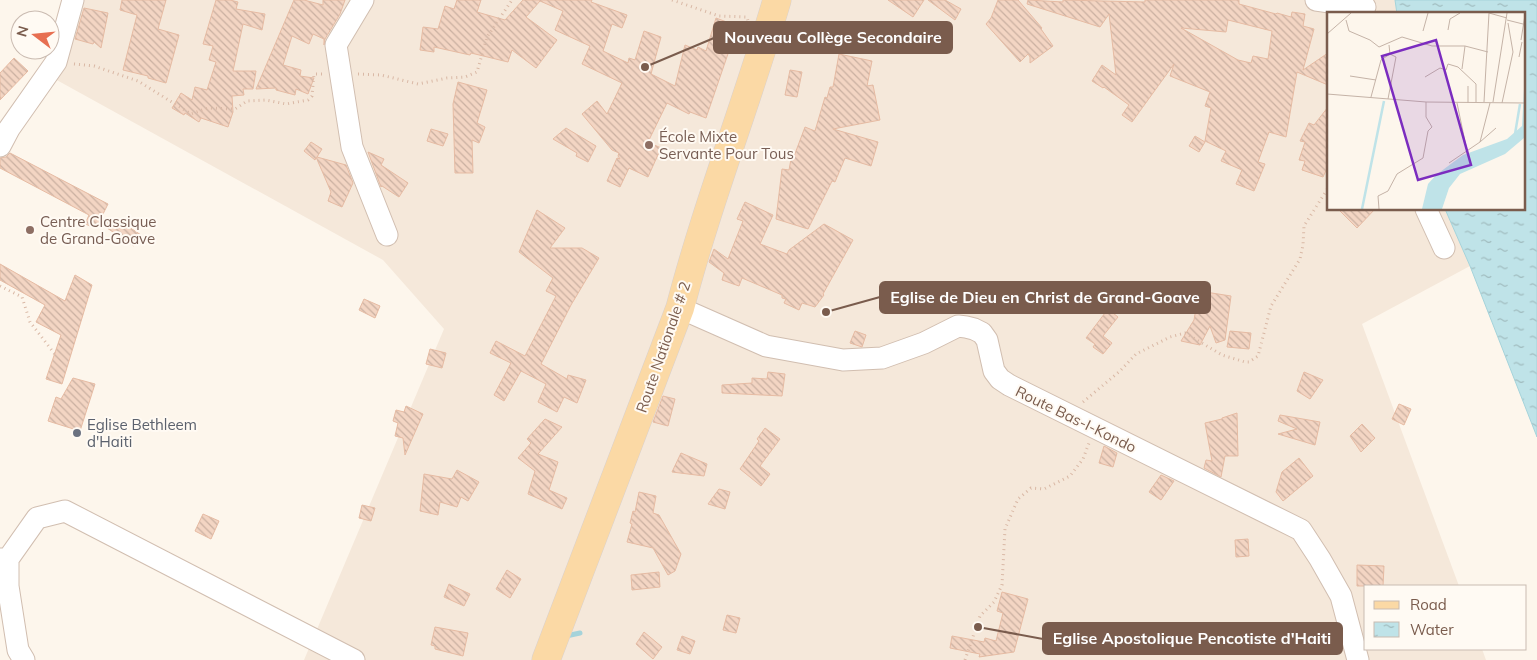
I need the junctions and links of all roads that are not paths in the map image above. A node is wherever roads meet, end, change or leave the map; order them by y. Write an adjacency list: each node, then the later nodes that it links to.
1 (73, 0): 6 (street)
2 (363, 0): 8 (street)
3 (777, 0): 10 (main road, Route Nationale # 2)
4 (1316, 0): 5 (street)
5 (1365, 7)
6 (0, 146)
7 (1426, 210): 9 (street)
8 (387, 235)
9 (1444, 248)
10 (680, 308): 14 (main road, Route Nationale # 2); 15 (street, Route Bas-I-Kondo)
11 (4, 559): 12 (street); 13 (street)
12 (24, 660)
13 (354, 660)
14 (546, 660)
15 (1358, 660)

